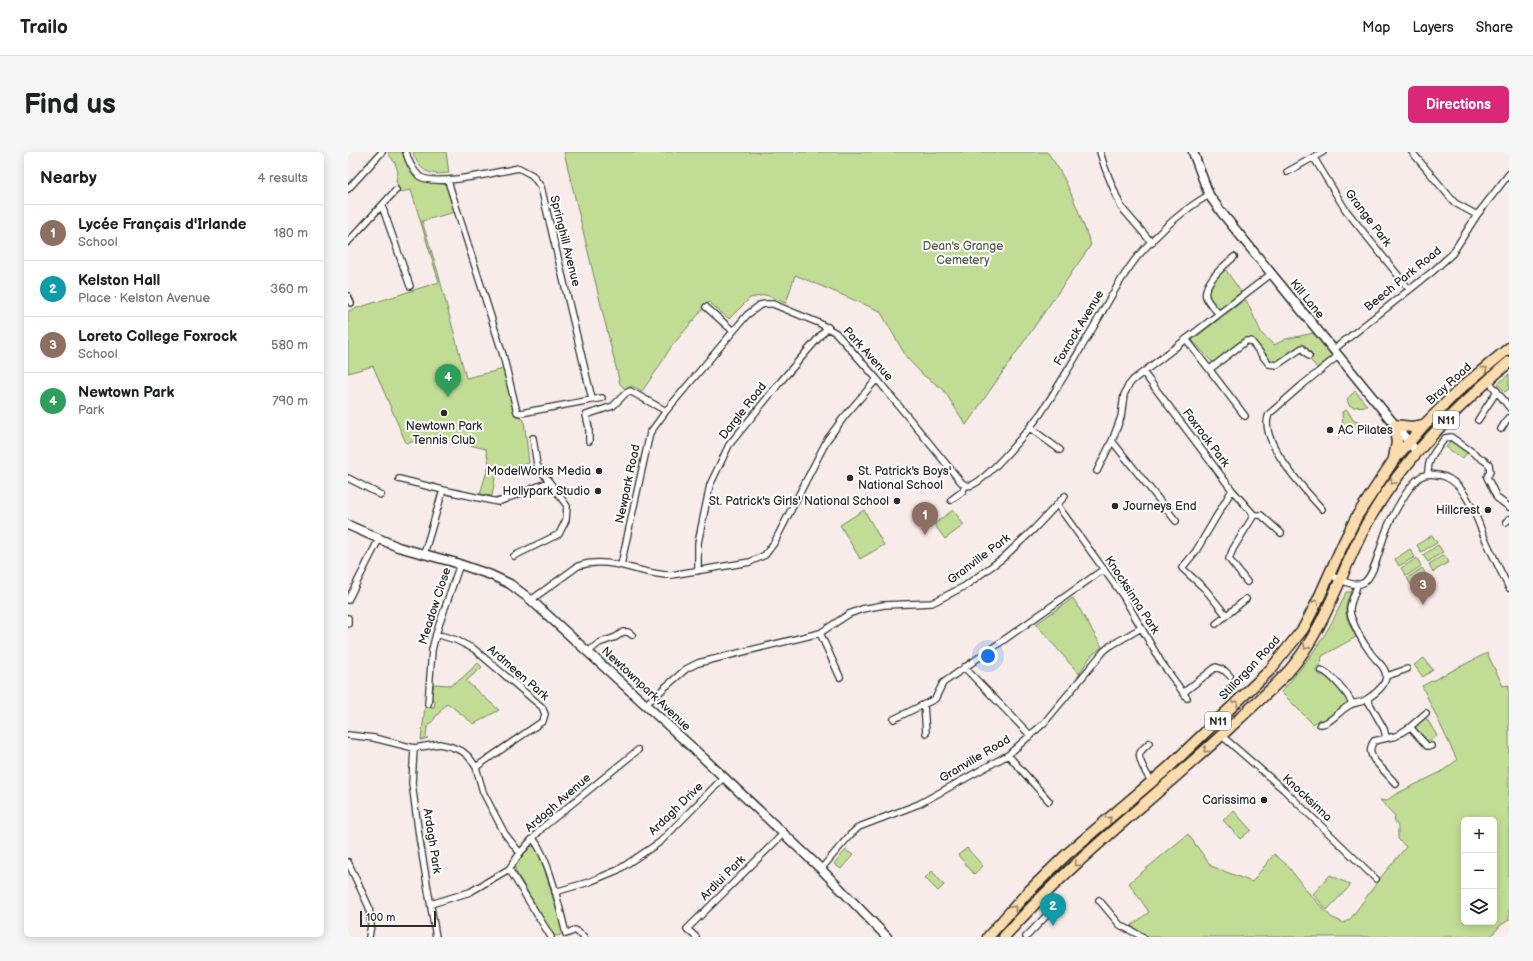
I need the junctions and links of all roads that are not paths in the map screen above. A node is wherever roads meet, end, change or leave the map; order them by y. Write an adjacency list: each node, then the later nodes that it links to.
1 (382, 152): 11 (street)
2 (406, 152): 10 (street, Springhill Avenue)
3 (1100, 152): 17 (street)
4 (1193, 152): 13 (main road, Kill Lane)
5 (1323, 152): 7 (street)
6 (1412, 152): 15 (street)
7 (1314, 158): 8 (street); 21 (street, Grange Park)
8 (1288, 172)
9 (1509, 174): 15 (street, Beech Park Road)
10 (448, 180): 41 (street); 41 (street, Springhill Avenue)
11 (348, 189)
12 (396, 190): 14 (street)
13 (1209, 195): 17 (street, Foxrock Avenue); 19 (main road, Kill Lane)
14 (382, 206): 16 (street); 20 (street)
15 (1477, 215): 21 (street, Beech Park Road)
16 (348, 242)
17 (1152, 243): 49 (street, Foxrock Avenue)
18 (1234, 257): 26 (street)
19 (1271, 274): 26 (street); 31 (main road, Kill Lane)
20 (410, 286)
21 (1409, 289): 31 (street, Beech Park Road)
22 (348, 296): 23 (street)
23 (350, 303)
24 (760, 305): 27 (street, Park Avenue); 28 (street, Newpark Road)
25 (706, 307): 28 (street)
26 (1219, 314): 29 (street)
27 (828, 327): 37 (street, Park Avenue); 82 (street, Dargle Road)
28 (733, 331): 43 (street, Newpark Road)
29 (1186, 339): 35 (street); 36 (street)
30 (1509, 348): 48 (highway, Bray Road / N11, one-way to 30)
31 (1333, 350): 33 (main road, Kill Lane)
32 (1310, 356): 35 (street)
33 (1338, 356): 47 (main road, Kill Lane); 71 (street)
34 (1509, 362): 38 (highway, Bray Road / N11)
35 (1210, 369): 44 (street)
36 (1143, 372): 53 (street); 65 (street, Foxrock Park)
37 (877, 379): 63 (street, Park Avenue); 82 (street)
38 (1488, 380): 39 (street); 55 (highway, Bray Road / N11)
39 (1497, 391): 42 (street); 46 (street)
40 (602, 398): 41 (street)
41 (592, 399)
42 (1508, 405)
43 (666, 411): 52 (street); 80 (street, Newpark Road)
44 (1246, 416)
45 (1509, 417): 50 (street)
46 (1478, 420)
47 (1394, 425): 48 (highway); 54 (main road, Kill Lane); 57 (highway)
48 (1424, 425): 54 (highway, Bray Road / N11)
49 (1030, 428): 56 (street); 63 (street, Foxrock Avenue)
50 (1501, 429)
51 (532, 438): 62 (street)
52 (589, 441)
53 (1112, 441): 58 (street); 73 (street)
54 (1408, 443): 55 (main road, Kill Lane); 57 (highway, Stillorgan Road / N11)
55 (1420, 449): 84 (highway, N11, one-way to 84)
56 (1060, 450)
57 (1393, 461): 83 (highway, Stillorgan Road / N11)
58 (1097, 471)
59 (1428, 474): 70 (street); 86 (street); 87 (street)
60 (348, 478): 66 (street)
61 (399, 479): 64 (street)
62 (549, 482): 64 (street); 78 (street)
63 (965, 485): 68 (street)
64 (443, 490): 77 (street)
65 (1232, 490): 72 (street, Foxrock Park); 91 (street)
66 (381, 495)
67 (1065, 496): 69 (street, Granville Park)
68 (950, 500)
69 (1058, 506): 81 (street, Knocksinna Park); 96 (street, Granville Park)
70 (1509, 507)
71 (1322, 509)
72 (1254, 515): 75 (street, Foxrock Park); 85 (street)
73 (1176, 521)
74 (348, 525): 76 (main road, Newtownpark Avenue)
75 (1281, 533)
76 (379, 539): 77 (main road, Newtownpark Avenue); 89 (street)
77 (424, 554): 79 (main road, Newtownpark Avenue)
78 (514, 556)
79 (460, 564): 90 (main road, Newtownpark Avenue); 97 (street, Meadow Close)
80 (621, 565): 82 (street); 90 (street)
81 (1104, 569): 95 (street, Knocksinna Park); 100 (street)
82 (698, 571)
83 (1328, 574): 84 (street); 129 (highway, Stillorgan Road / N11, one-way to 83)
84 (1340, 579): 86 (street); 120 (highway, N11, one-way to 120)
85 (1247, 582)
86 (1357, 584): 104 (street)
87 (1509, 588)
88 (1246, 599): 91 (street)
89 (348, 600)
90 (531, 600): 99 (main road, Newtownpark Avenue)
91 (1226, 615): 94 (street)
92 (348, 618): 93 (street)
93 (348, 624)
94 (1216, 624)
95 (1141, 628): 106 (street, Knocksinna Park); 119 (street, Granville Road)
96 (820, 633): 105 (street); 110 (street, Granville Park)
97 (436, 634): 109 (street, Meadow Close); 127 (street, Ardmeen Park)
98 (632, 635): 99 (street)
99 (588, 652): 110 (main road, Newtownpark Avenue)
100 (964, 667): 112 (street); 119 (street)
101 (1407, 669): 104 (street)
102 (1321, 670): 111 (street)
103 (1230, 676): 106 (street)
104 (1387, 676): 108 (street)
105 (840, 677)
106 (1183, 692): 107 (street, Knocksinna Park)
107 (1188, 698)
108 (1367, 700): 111 (street); 121 (street)
109 (428, 704)
110 (646, 704): 128 (main road, Newtownpark Avenue)
111 (1352, 704): 115 (street)
112 (924, 705): 114 (street); 117 (street)
113 (1426, 713): 116 (street)
114 (894, 719)
115 (1320, 724)
116 (1410, 727): 121 (street); 123 (street)
117 (926, 733)
118 (348, 735): 124 (street)
119 (1031, 736): 126 (street, Granville Road)
120 (1222, 736): 138 (street, Knocksinna); 151 (highway, N11, one-way to 151)
121 (1386, 737): 130 (street)
122 (1149, 743): 129 (street)
123 (1431, 746)
124 (414, 748): 127 (street); 141 (street, Ardagh Park)
125 (638, 750): 133 (street, Ardagh Avenue)
126 (1008, 755): 131 (street); 137 (street, Granville Road)
127 (476, 767): 134 (street)
128 (724, 778): 132 (main road, Newtownpark Avenue); 139 (street, Ardagh Drive)
129 (1152, 782): 150 (highway, Stillorgan Road / N11, one-way to 129)
130 (1396, 784)
131 (1049, 801)
132 (783, 834): 137 (main road, Newtownpark Avenue); 148 (street, Ardlui Park)
133 (533, 838): 134 (street, Ardagh Avenue); 139 (street)
134 (520, 853): 136 (street, Ardagh Avenue)
135 (348, 862): 144 (street)
136 (509, 868): 141 (street, Ardagh Avenue); 146 (street)
137 (821, 870): 149 (main road, Newtownpark Avenue)
138 (1376, 879)
139 (555, 892): 143 (street)
140 (1099, 900): 153 (street)
141 (431, 904): 145 (street, Ardagh Park)
142 (1049, 913): 152 (street)
143 (565, 935): 147 (street)
144 (369, 937)
145 (436, 937)
146 (551, 937)
147 (584, 937)
148 (696, 937)
149 (886, 937)
150 (988, 937)
151 (1004, 937)
152 (1026, 937)
153 (1143, 937)

